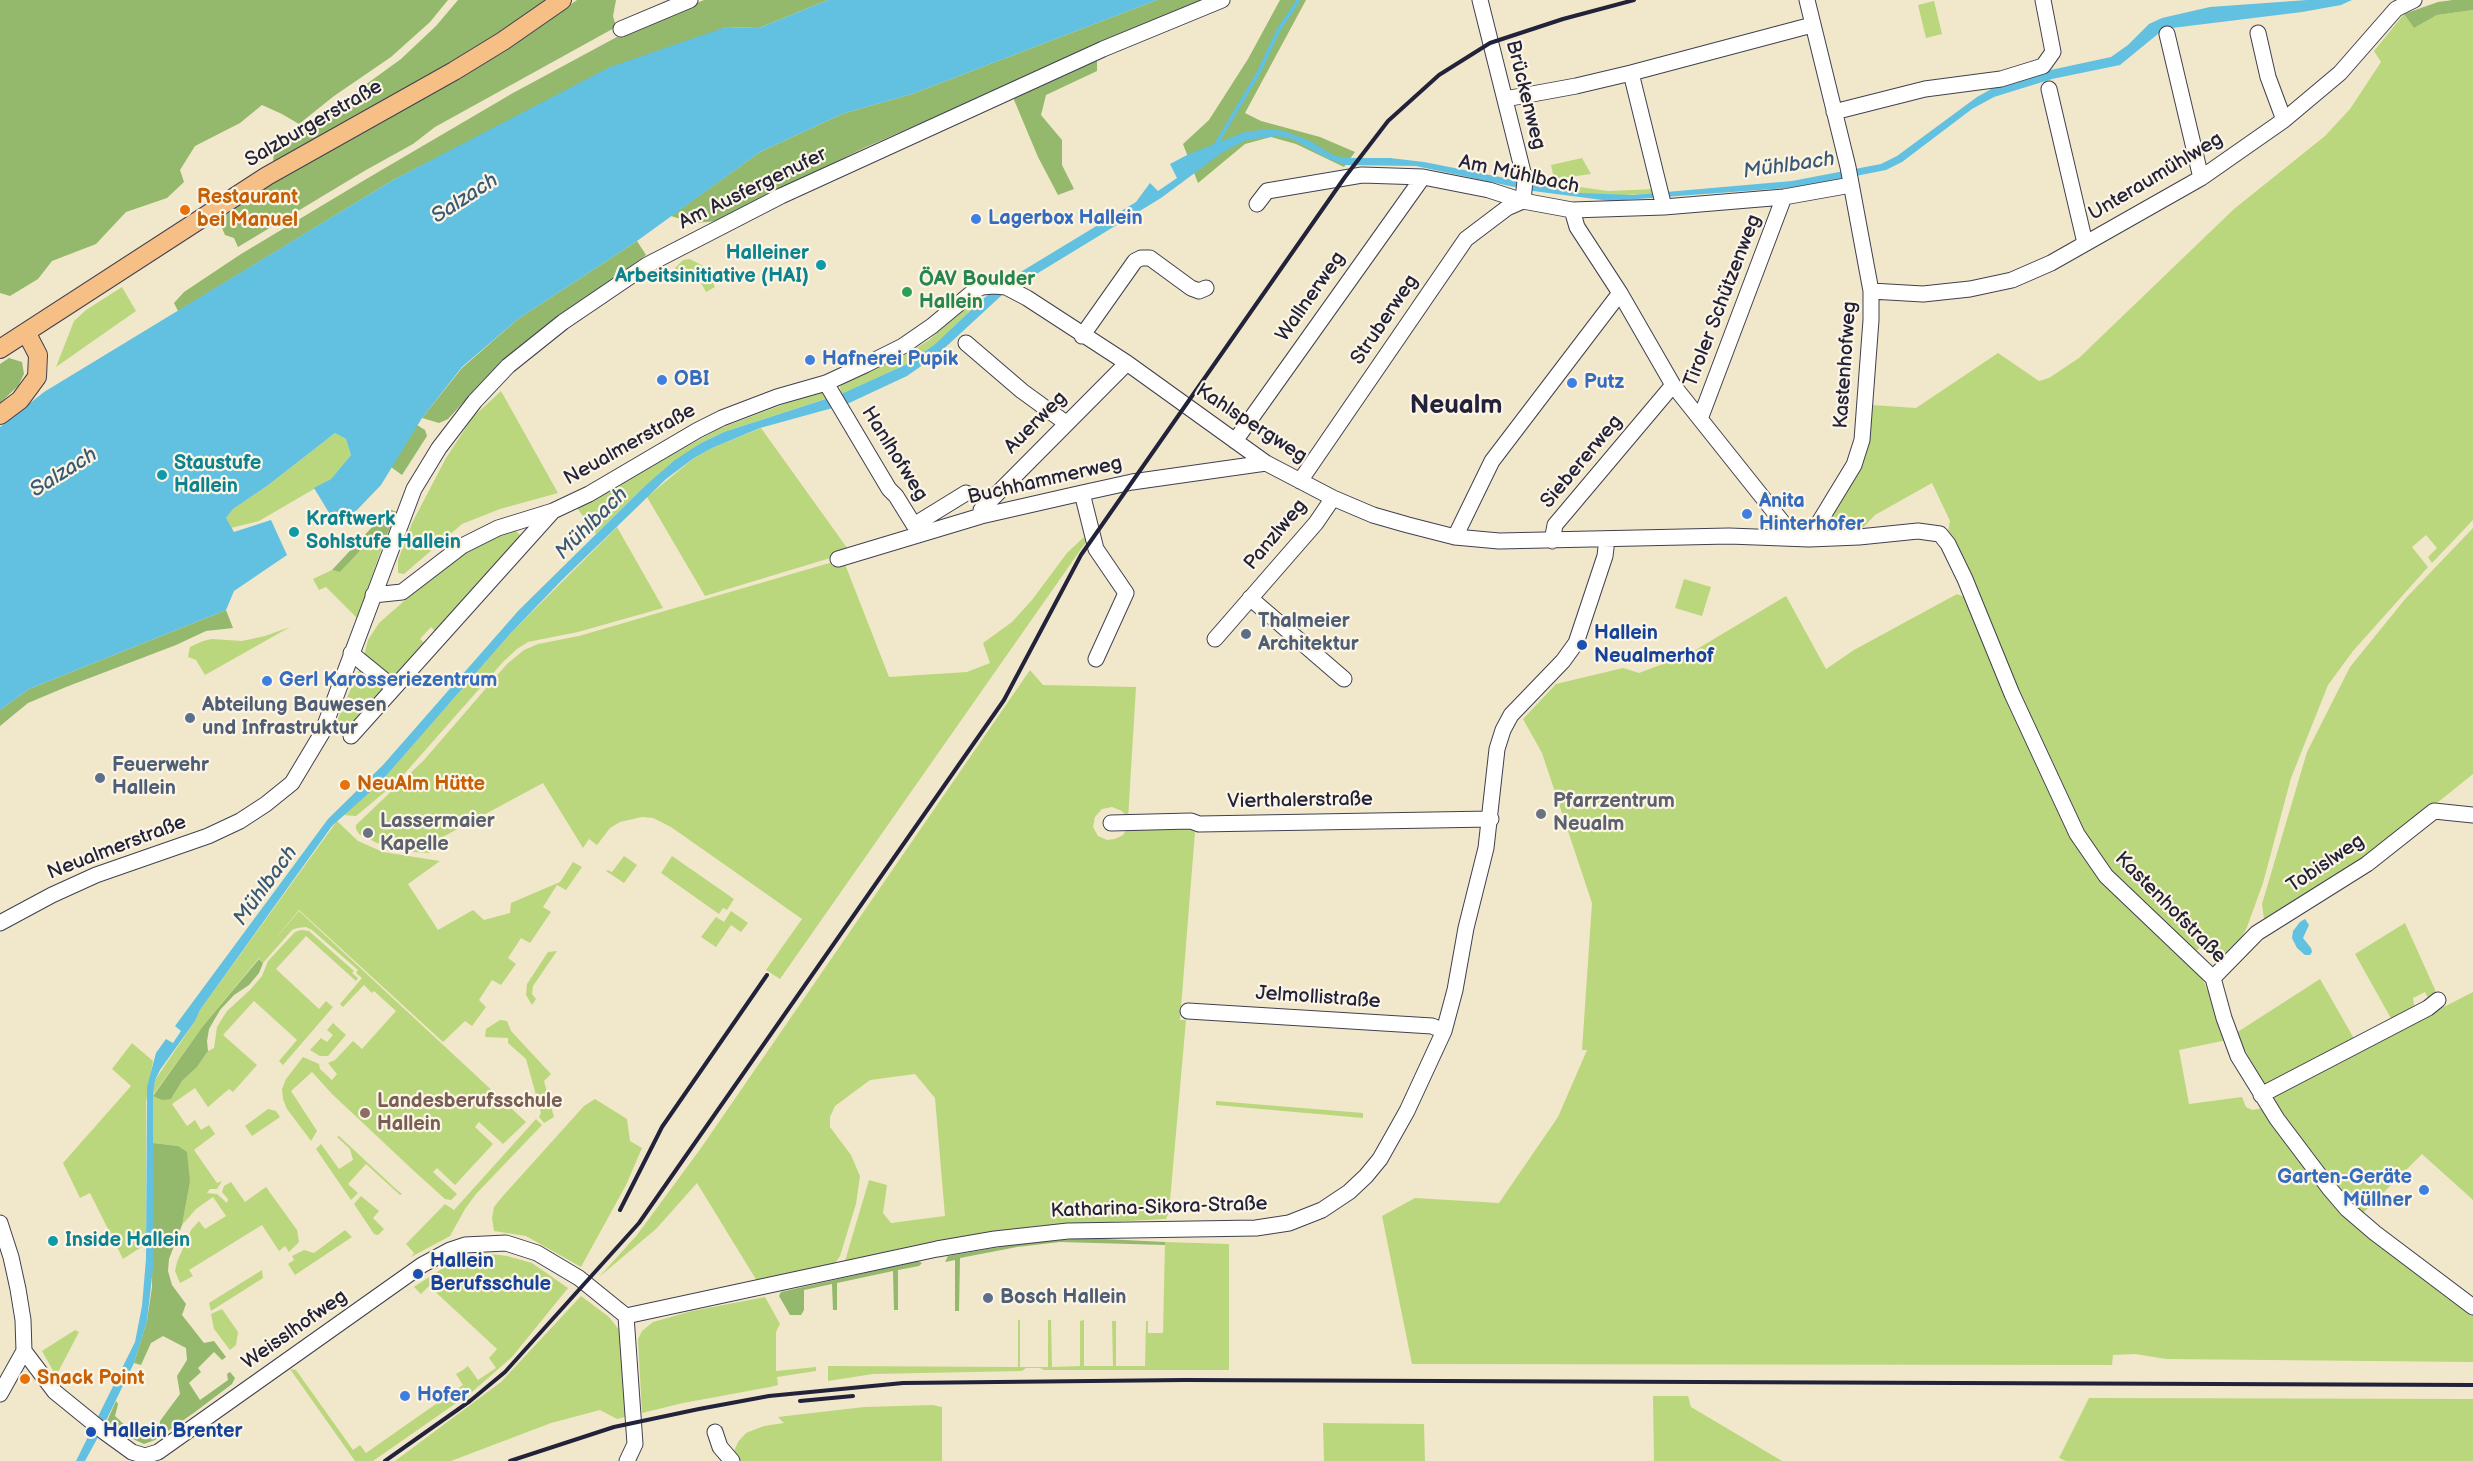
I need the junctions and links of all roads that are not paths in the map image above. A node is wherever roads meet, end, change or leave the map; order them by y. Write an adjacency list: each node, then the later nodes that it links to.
1 (562, 0): 30 (main road, Salzburgerstraße)
2 (690, 0): 9 (street)
3 (1222, 0): 55 (street, Am Ausfergenufer)
4 (1479, 0): 14 (street, Brückenweg)
5 (1807, 0): 8 (street, Kastenhofweg)
6 (2043, 0): 15 (street)
7 (2414, 0): 16 (street, Unteraumühlweg)
8 (1812, 25): 12 (street); 15 (street, Kastenhofweg)
9 (621, 29)
10 (2258, 33): 16 (street)
11 (2167, 34): 19 (street)
12 (1631, 73): 14 (street); 22 (street)
13 (2049, 89): 25 (street)
14 (1505, 99): 20 (street, Brückenweg)
15 (1834, 112): 18 (street, Kastenhofweg)
16 (2284, 120): 19 (street, Unteraumühlweg)
17 (1424, 177): 20 (street, Am Mühlbach); 23 (street, Am Mühlbach); 40 (street, Wallnerweg)
18 (1850, 177): 21 (street, Am Mühlbach); 28 (street, Kastenhofweg)
19 (2201, 178): 25 (street, Unteraumühlweg)
20 (1524, 191): 24 (street, Am Mühlbach); 42 (street, Struberweg)
21 (1784, 196): 22 (street, Am Mühlbach); 38 (street, Tiroler Schützenweg)
22 (1662, 199): 24 (street, Am Mühlbach)
23 (1257, 204)
24 (1572, 210): 29 (street)
25 (2085, 243): 28 (street, Unteraumühlweg)
26 (982, 287): 31 (street, Kahlspergweg); 36 (street, Neualmerstraße)
27 (1206, 288): 31 (street)
28 (1871, 291): 51 (street, Kastenhofweg)
29 (1620, 293): 35 (street); 50 (street)
30 (26, 332): 33 (main road, Salzburgerstraße); 37 (main road)
31 (1082, 336): 34 (street, Kahlspergweg)
32 (966, 343): 39 (street)
33 (0, 349)
34 (1127, 363): 39 (street, Auerweg); 40 (street, Kahlspergweg)
35 (1673, 385): 38 (street); 53 (street, Siebererweg)
36 (829, 388): 46 (street, Hanlhofweg); 47 (street, Neualmerstraße)
37 (0, 415)
38 (1700, 419): 51 (street)
39 (1066, 423): 48 (street, Auerweg)
40 (1235, 441): 41 (street, Kahlspergweg)
41 (1266, 463): 42 (street, Kahlspergweg); 44 (street, Buchhammerweg)
42 (1300, 481): 45 (street, Kahlspergweg)
43 (966, 493): 46 (street, Hanlhofweg)
44 (1082, 493): 48 (street, Buchhammerweg); 60 (street)
45 (1333, 498): 50 (street, Kahlspergweg); 56 (street, Panzlweg)
46 (945, 506): 49 (street)
47 (553, 511): 55 (street, Neualmerstraße); 62 (street, Neualmerstraße)
48 (981, 516): 49 (street, Buchhammerweg)
49 (956, 524): 54 (street, Buchhammerweg)
50 (1455, 537): 53 (street, Kahlspergweg)
51 (1802, 539): 52 (street, Kahlspergweg); 68 (street, Kastenhofstraße)
52 (1607, 540): 53 (street, Kahlspergweg); 65 (street, Katharina-Sikora-Straße)
53 (1552, 541)
54 (838, 559)
55 (373, 595): 57 (street, Am Ausfergenufer)
56 (1250, 598): 58 (street, Panzlweg); 61 (street, Panzlweg)
57 (358, 635): 59 (street, Neualmerstraße)
58 (1215, 639)
59 (351, 654): 62 (street); 67 (street, Neualmerstraße)
60 (1096, 659)
61 (1344, 679)
62 (394, 688): 63 (street, Neualmerstraße)
63 (351, 736)
64 (2473, 815): 68 (street, Tobislweg)
65 (1491, 819): 66 (street, Vierthalerstraße); 71 (street, Katharina-Sikora-Straße)
66 (1111, 823)
67 (0, 923)
68 (2213, 978): 72 (street, Kastenhofstraße)
69 (2438, 1000): 72 (street)
70 (1188, 1011): 71 (street, Jelmollistraße)
71 (1444, 1031): 75 (street, Katharina-Sikora-Straße)
72 (2261, 1095): 74 (street, Kastenhofstraße)
73 (0, 1222): 76 (street)
74 (2473, 1307)
75 (621, 1312): 76 (street, Weisslhofweg); 79 (street)
76 (24, 1351): 77 (street)
77 (0, 1394)
78 (715, 1432): 80 (street)
79 (627, 1461)
80 (732, 1461)

